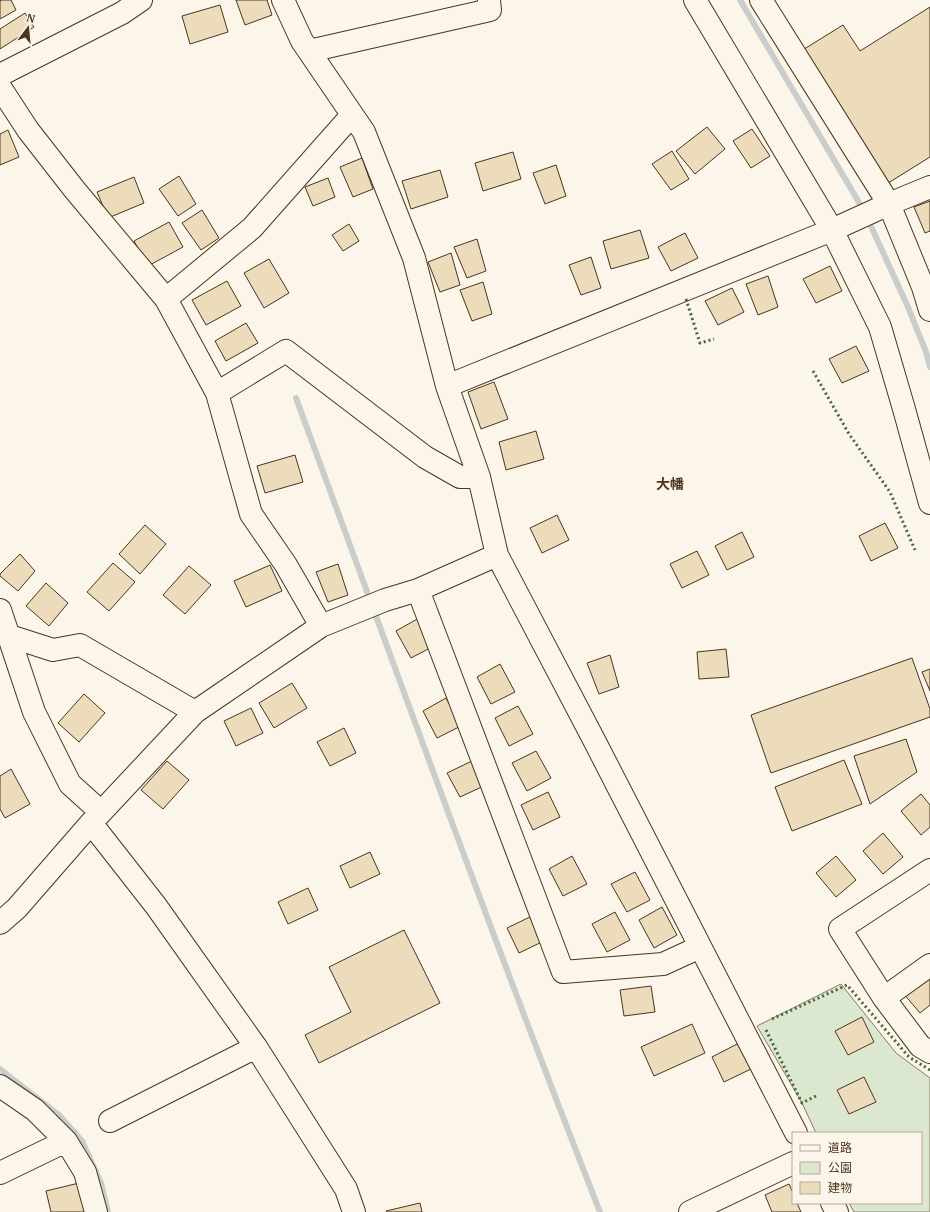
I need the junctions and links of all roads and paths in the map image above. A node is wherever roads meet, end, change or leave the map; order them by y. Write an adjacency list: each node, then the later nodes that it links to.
1 (141, 0): 7 (street)
2 (283, 0): 6 (street)
3 (489, 0): 6 (street)
4 (695, 0): 12 (street)
5 (761, 0): 11 (street)
6 (308, 51): 9 (street)
7 (0, 75)
8 (0, 87): 13 (street)
9 (352, 115): 13 (street); 15 (street)
10 (930, 187): 11 (street)
11 (884, 206): 12 (street); 14 (street)
12 (832, 230): 15 (street); 18 (street)
13 (166, 299): 16 (street)
14 (930, 310)
15 (447, 386): 17 (street)
16 (217, 393): 17 (street); 22 (street)
17 (479, 477): 19 (street)
18 (930, 503)
19 (497, 555): 20 (street); 28 (street)
20 (418, 590): 22 (street); 28 (street)
21 (0, 610): 23 (street)
22 (321, 626): 24 (street)
23 (4, 635): 24 (street); 25 (street)
24 (195, 712): 25 (street)
25 (96, 818): 27 (street); 31 (street)
26 (930, 870): 30 (street)
27 (0, 923)
28 (700, 947): 35 (street)
29 (930, 965): 30 (street)
30 (884, 998): 32 (street)
31 (256, 1047): 34 (street); 40 (street)
32 (930, 1052)
33 (0, 1086): 36 (street)
34 (110, 1120)
35 (795, 1132)
36 (66, 1141): 38 (street); 39 (street)
37 (792, 1163): 41 (street)
38 (0, 1173)
39 (96, 1212)
40 (354, 1212)
41 (690, 1212)

